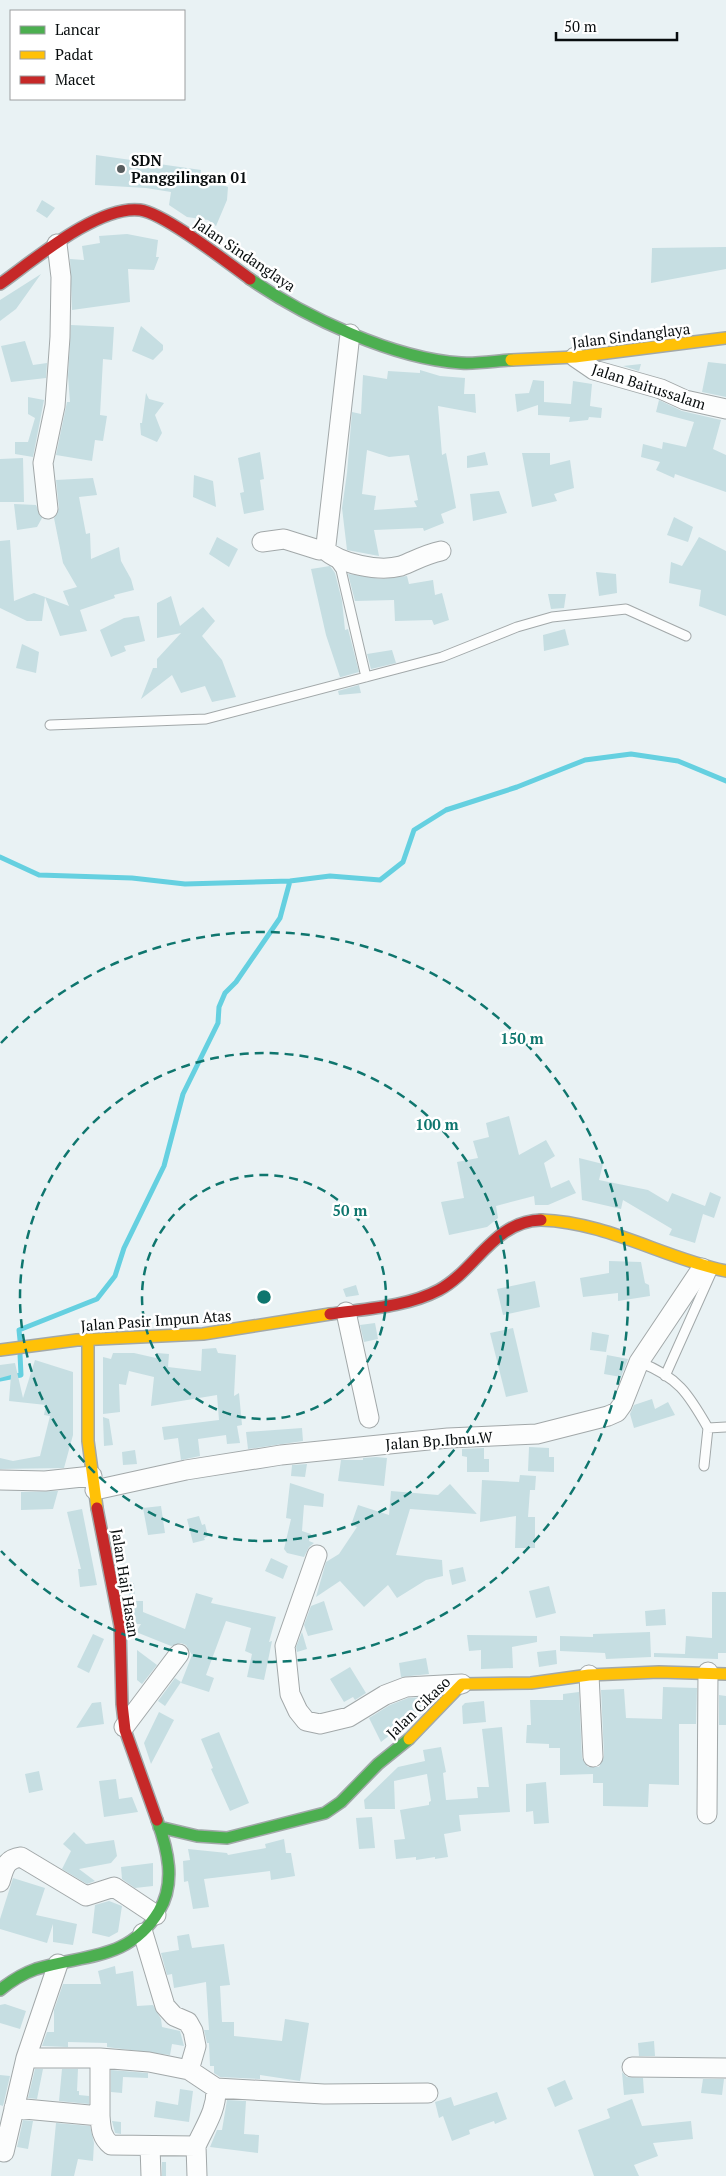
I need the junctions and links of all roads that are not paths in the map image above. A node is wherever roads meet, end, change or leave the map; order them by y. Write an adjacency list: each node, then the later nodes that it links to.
1 (57, 244): 2 (street, Jalan Sindanglaya); 3 (street, Jalan Sindanglaya); 7 (street)
2 (0, 284)
3 (350, 334): 5 (street, Jalan Sindanglaya); 10 (street)
4 (726, 338): 5 (street, Jalan Sindanglaya)
5 (575, 357): 6 (street, Jalan Baitussalam)
6 (726, 409)
7 (48, 509)
8 (262, 542): 10 (street)
9 (441, 551): 10 (street)
10 (328, 553): 12 (lane)
11 (686, 636): 12 (lane)
12 (366, 677): 13 (lane)
13 (50, 725)
14 (707, 1268): 15 (street, Jalan Pasir Impun Atas); 16 (street, Jalan Pasir Impun Atas); 19 (street, Jalan Bp.Ibnu.W); 20 (lane)
15 (726, 1271)
16 (346, 1312): 17 (street, Jalan Pasir Impun Atas); 21 (street)
17 (88, 1339): 18 (street, Jalan Pasir Impun Atas); 26 (street, Jalan Haji Hasan)
18 (0, 1350)
19 (639, 1362): 20 (lane); 26 (street, Jalan Bp.Ibnu.W)
20 (665, 1376): 23 (lane)
21 (369, 1418)
22 (726, 1427): 23 (lane)
23 (708, 1428): 24 (lane)
24 (704, 1466)
25 (0, 1480): 26 (street, Jalan Bp.Ibnu.W)
26 (93, 1483): 32 (street, Jalan Haji Hasan)
27 (317, 1555): 31 (street)
28 (179, 1654): 32 (street)
29 (717, 1673): 30 (street, Jalan Cikaso); 34 (street)
30 (589, 1675): 31 (street, Jalan Cikaso); 33 (street)
31 (462, 1684): 35 (street, Jalan Cikaso)
32 (124, 1727): 35 (street, Jalan Haji Hasan)
33 (593, 1757)
34 (707, 1814)
35 (159, 1827): 37 (street, Jalan Haji Hasan)
36 (0, 1882): 37 (street)
37 (156, 1915): 38 (street, Jalan Haji Hasan)
38 (143, 1933): 39 (street); 45 (street)
39 (58, 1964): 40 (street); 41 (street)
40 (0, 1990)
41 (26, 2058): 42 (street); 48 (street)
42 (100, 2058): 45 (street); 49 (street)
43 (632, 2067): 44 (street)
44 (726, 2068)
45 (190, 2070): 46 (street)
46 (216, 2088): 47 (street); 51 (street)
47 (428, 2093)
48 (14, 2108): 49 (street); 52 (street)
49 (100, 2116): 50 (street)
50 (150, 2146): 51 (street); 53 (street)
51 (196, 2146): 54 (street)
52 (4, 2152)
53 (151, 2176)
54 (197, 2176)

